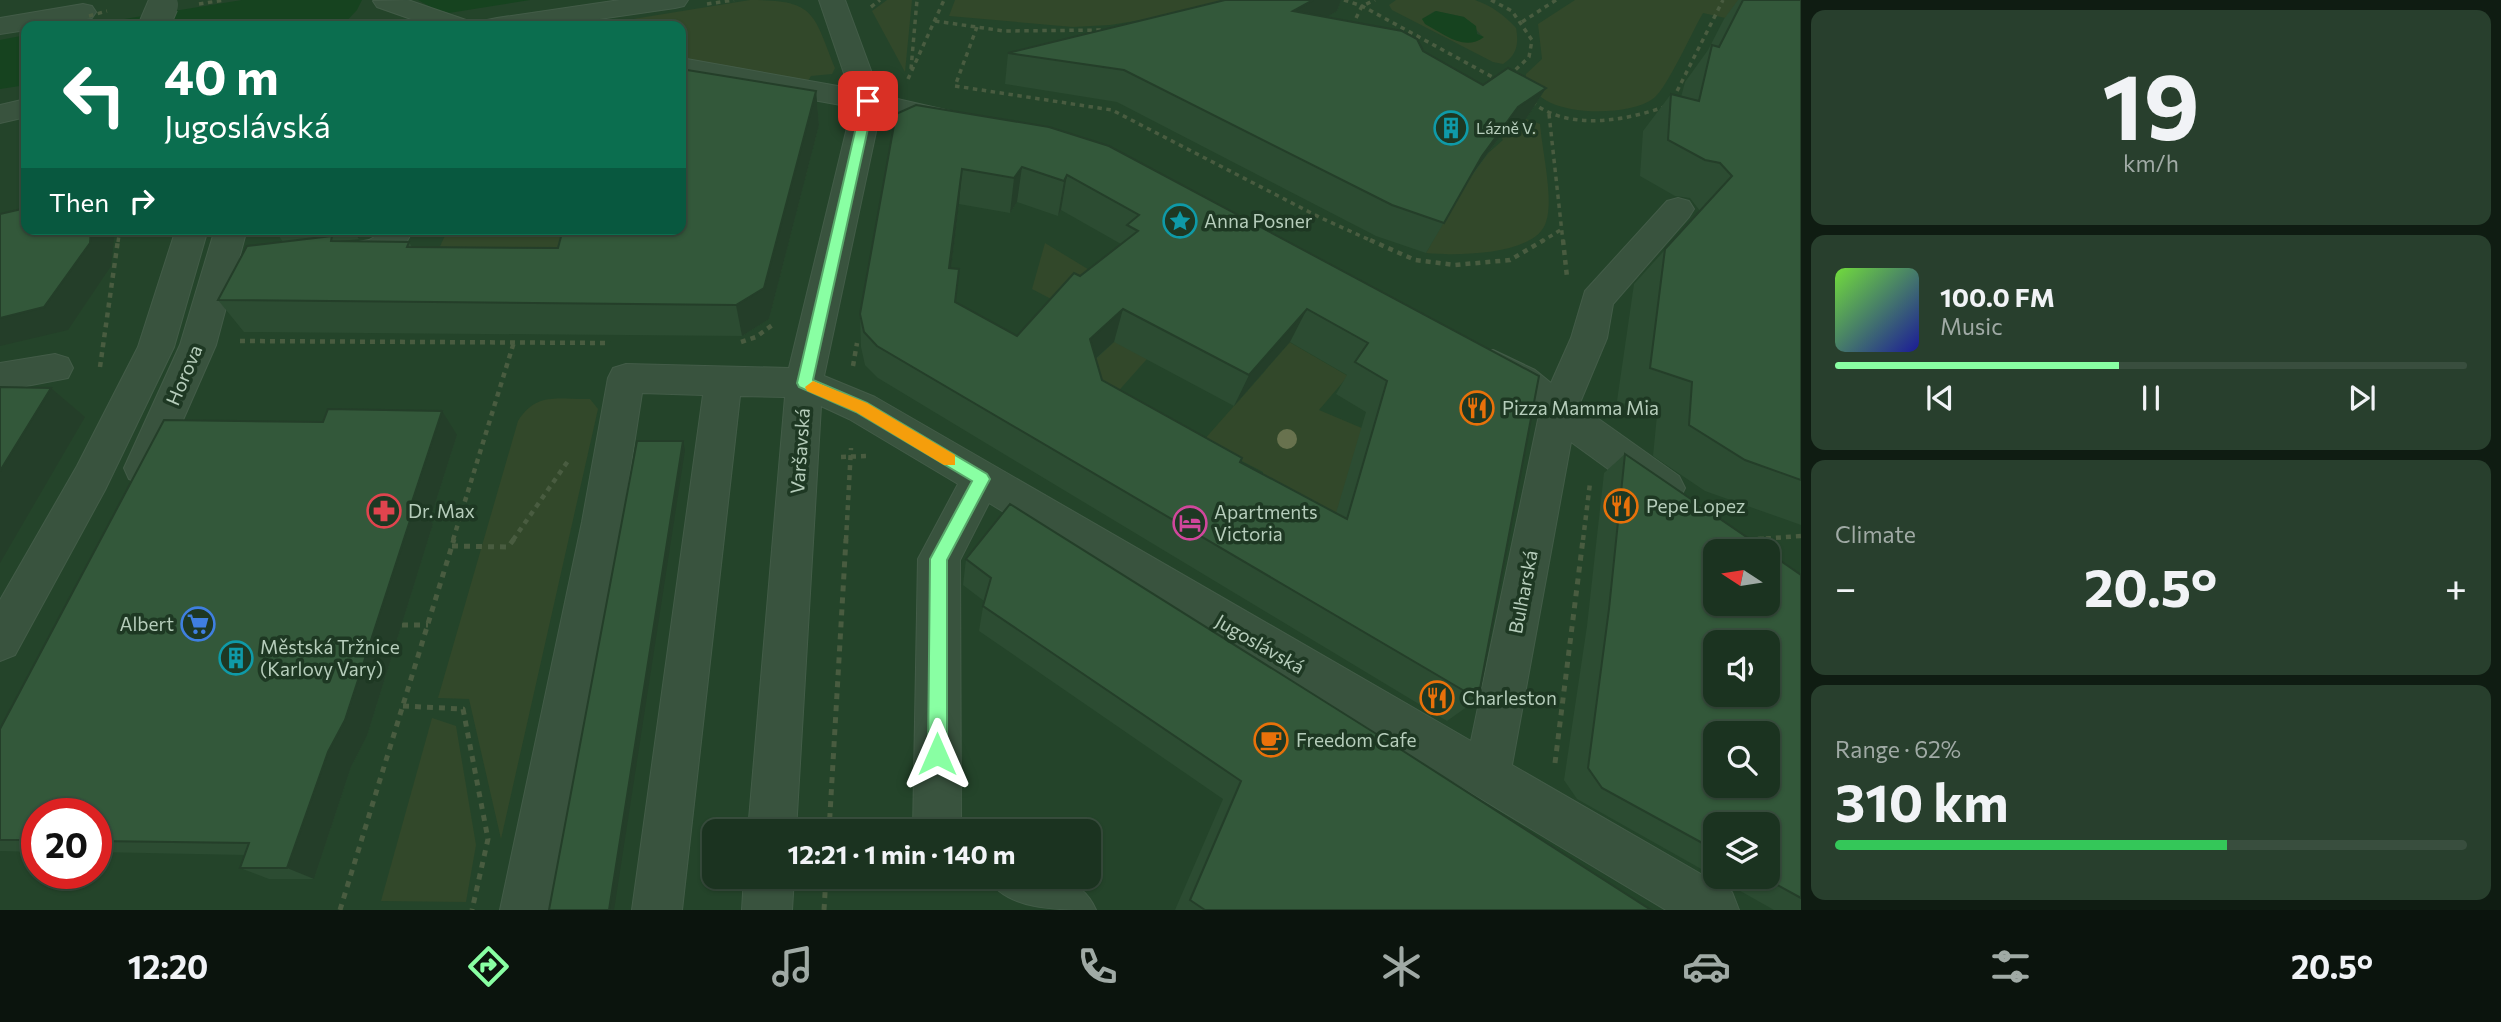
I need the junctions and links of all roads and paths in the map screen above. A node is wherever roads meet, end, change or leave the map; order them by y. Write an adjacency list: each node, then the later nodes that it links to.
1 (675, 0): 16 (street)
2 (832, 0): 28 (street)
3 (917, 0): 25 (path)
4 (944, 0): 17 (path)
5 (1344, 0): 11 (path)
6 (1375, 0): 11 (path)
7 (1491, 0): 18 (path)
8 (1556, 0): 18 (path)
9 (1723, 0): 31 (path)
10 (118, 5): 13 (path)
11 (1362, 6): 23 (path); 26 (path)
12 (382, 7): 15 (street)
13 (93, 13): 14 (street)
14 (36, 21)
15 (438, 21)
16 (544, 21)
17 (935, 21): 21 (path); 25 (path)
18 (1522, 22): 26 (path)
19 (21, 23): 20 (street)
20 (0, 26)
21 (977, 27): 22 (path); 31 (path)
22 (1112, 30)
23 (1356, 31)
24 (686, 68): 28 (street)
25 (910, 74): 30 (path)
26 (1503, 82): 27 (path)
27 (1491, 84)
28 (868, 101): 30 (street); 49 (street, Varšavská)
29 (1531, 101): 31 (path)
30 (911, 112): 32 (street)
31 (1549, 114)
32 (979, 126)
33 (1678, 209): 51 (street, Bulharská)
34 (119, 235): 44 (path)
35 (224, 235): 37 (street, Horova)
36 (394, 235): 38 (street)
37 (206, 251): 55 (street, Horova); 62 (street, Horova)
38 (314, 258)
39 (782, 314): 46 (path)
40 (859, 333): 50 (path)
41 (233, 341): 42 (path)
42 (514, 342): 45 (path); 59 (path)
43 (1460, 346): 51 (street)
44 (104, 350)
45 (625, 361): 46 (street); 53 (street)
46 (728, 363): 49 (street); 75 (street)
47 (55, 368): 48 (street)
48 (0, 377)
49 (804, 383): 50 (street, Jugoslávská); 66 (street, Varšavská)
50 (853, 404): 54 (street, Jugoslávská); 67 (path)
51 (1559, 408): 52 (street); 64 (street, Bulharská)
52 (1595, 440): 57 (street); 65 (path)
53 (613, 454): 59 (path); 74 (street)
54 (998, 489): 64 (street, Jugoslávská); 68 (street)
55 (124, 503)
56 (1801, 536): 58 (path)
57 (1740, 539)
58 (1756, 539)
59 (452, 546): 61 (path)
60 (402, 625): 61 (path)
61 (428, 625): 63 (path)
62 (0, 641)
63 (403, 706): 72 (path); 73 (path)
64 (1486, 776): 65 (street, Jugoslávská)
65 (1549, 813): 79 (street, Jugoslávská)
66 (773, 819)
67 (830, 819)
68 (937, 819)
69 (768, 889): 76 (street)
70 (825, 889): 77 (path)
71 (1033, 889): 78 (street)
72 (340, 910)
73 (472, 910)
74 (525, 910)
75 (657, 910)
76 (766, 910)
77 (824, 910)
78 (1070, 910)
79 (1714, 910)

